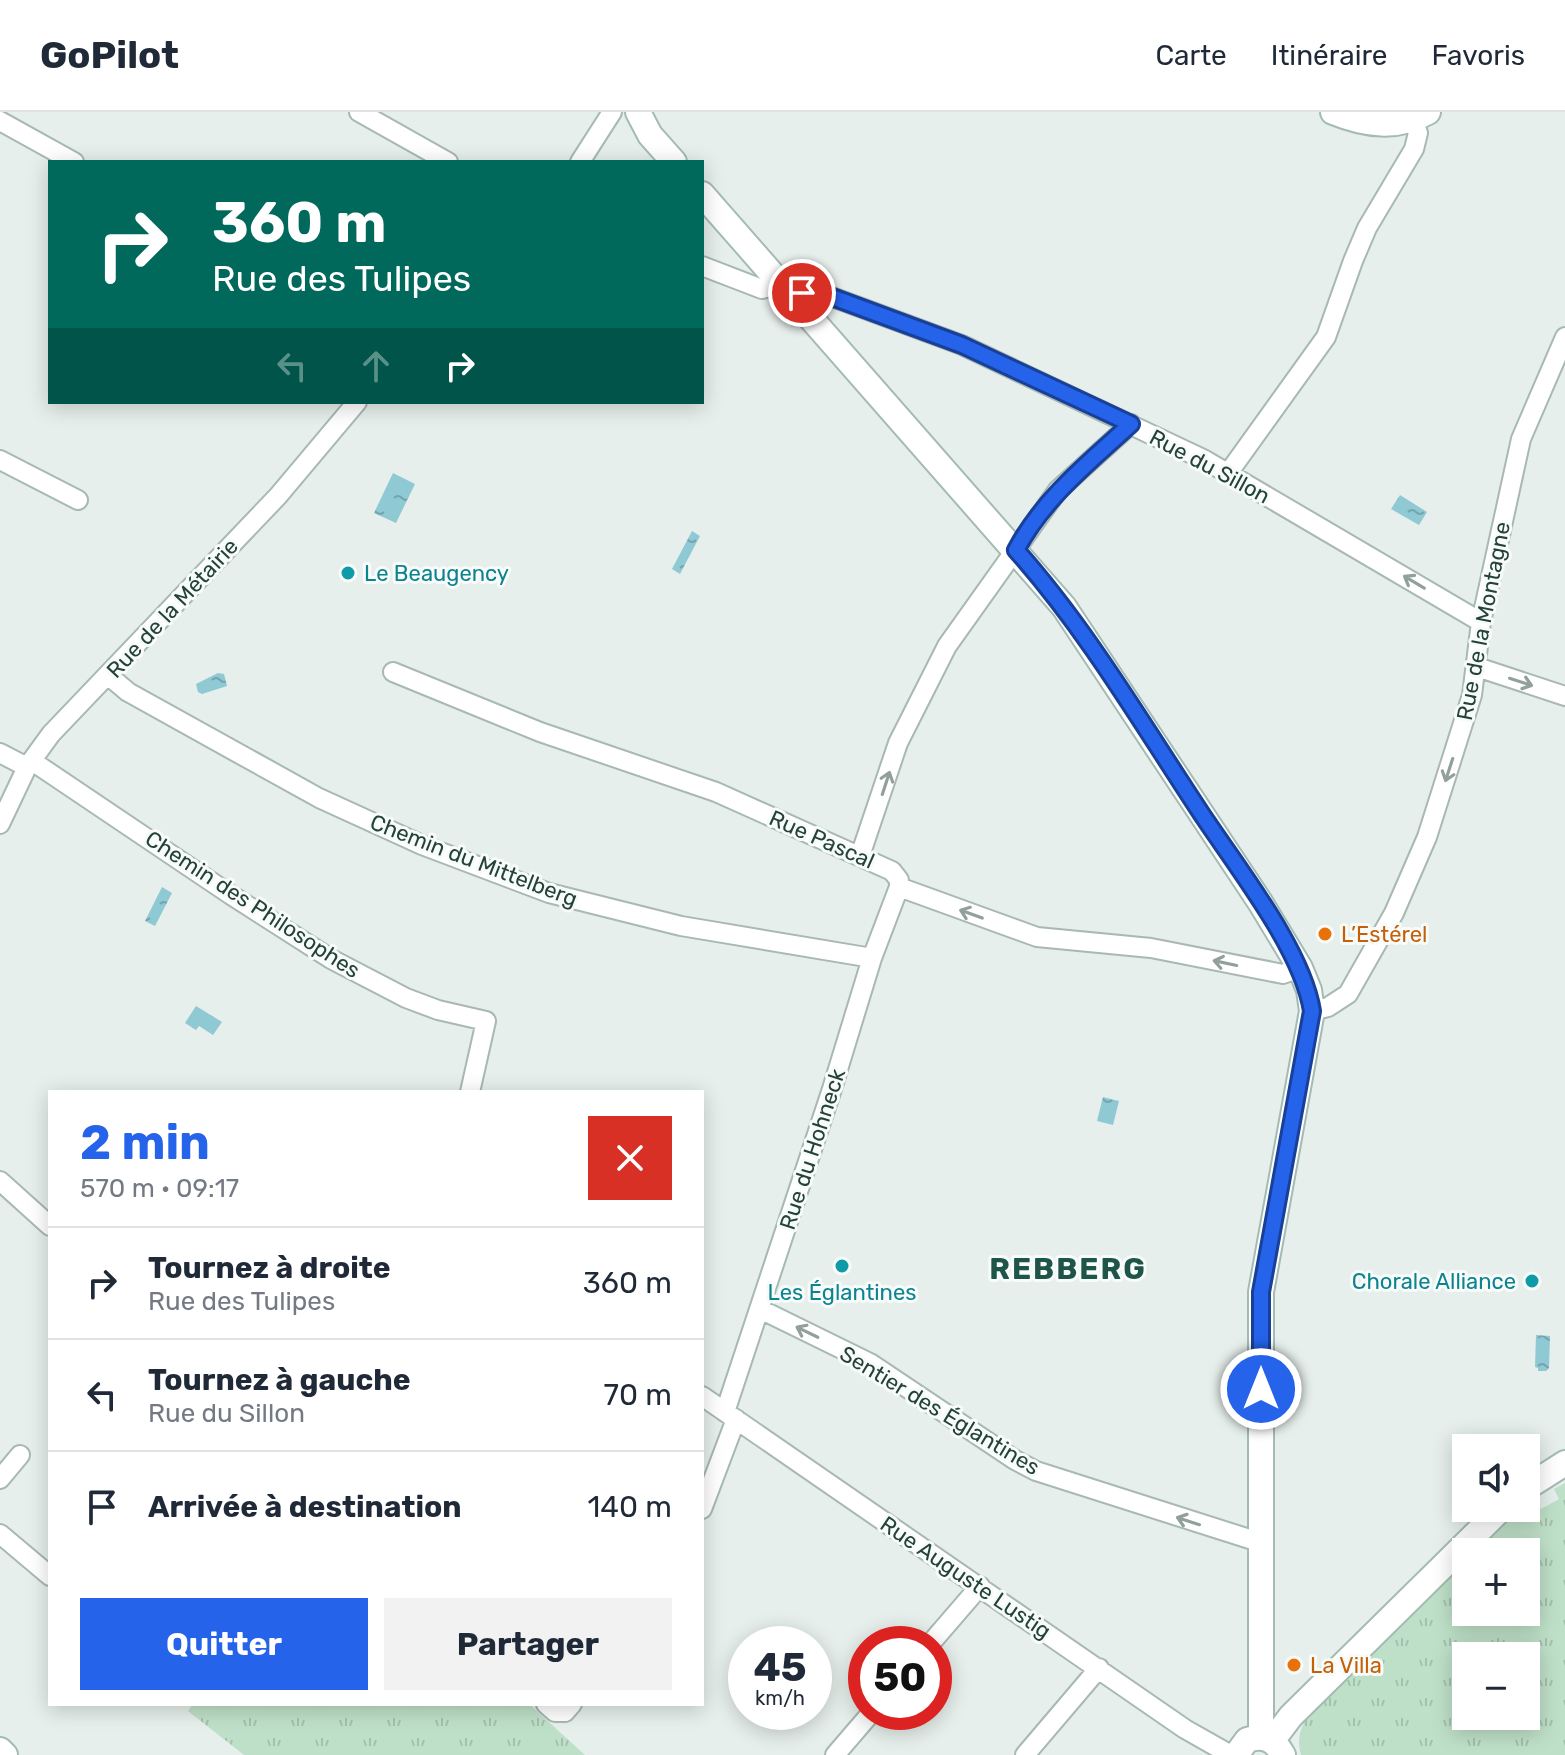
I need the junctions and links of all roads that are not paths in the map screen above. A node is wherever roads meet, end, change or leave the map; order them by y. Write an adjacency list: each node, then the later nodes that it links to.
1 (359, 112): 8 (street)
2 (612, 112): 9 (street)
3 (638, 112): 10 (main road)
4 (1333, 112): 5 (main road)
5 (1421, 116): 18 (street)
6 (0, 121): 7 (street)
7 (70, 160)
8 (444, 160)
9 (581, 160)
10 (672, 160)
11 (704, 196): 13 (main road)
12 (704, 267): 13 (street, Rue du Sillon)
13 (788, 292): 16 (street, Rue du Sillon); 20 (main road)
14 (1565, 337): 21 (street, Rue de la Montagne)
15 (355, 404): 24 (street, Rue de la Métairie)
16 (1131, 424): 18 (street, Rue du Sillon); 20 (street)
17 (0, 460): 19 (street)
18 (1229, 472): 21 (street, Rue du Sillon, one-way to 18)
19 (78, 500)
20 (1016, 550): 29 (street, one-way to 20); 32 (main road)
21 (1481, 622): 22 (street, Rue de la Montagne)
22 (1477, 667): 25 (street, one-way to 25); 33 (street, Rue de la Montagne, one-way to 33)
23 (393, 672): 29 (street, Rue Pascal)
24 (109, 676): 27 (street, Rue de la Métairie); 31 (street, Chemin du Mittelberg)
25 (1565, 696)
26 (0, 753): 27 (street, Chemin des Philosophes)
27 (29, 764): 28 (street, Rue de la Métairie); 34 (street, Chemin des Philosophes)
28 (0, 824)
29 (860, 856): 30 (street, Rue Pascal)
30 (899, 887): 31 (street, Rue du Hohneck); 32 (street, Rue Pascal, one-way to 30)
31 (872, 958): 37 (street, Rue du Hohneck)
32 (1300, 968): 33 (main road)
33 (1312, 1011): 47 (main road)
34 (470, 1090)
35 (0, 1181): 36 (street)
36 (48, 1224)
37 (760, 1309): 39 (street, Rue du Hohneck); 47 (street, Sentier des Églantines, one-way to 37)
38 (704, 1397): 39 (street, Rue Auguste Lustig)
39 (730, 1416): 44 (street, Rue du Hohneck); 49 (street, Rue Auguste Lustig)
40 (20, 1455): 42 (street)
41 (1565, 1463): 43 (main road)
42 (0, 1479)
43 (1540, 1479)
44 (704, 1502)
45 (1488, 1522): 55 (main road)
46 (0, 1534): 48 (street)
47 (1262, 1543): 55 (main road)
48 (48, 1574)
49 (980, 1586): 50 (street); 51 (street, Rue Auguste Lustig)
50 (946, 1626)
51 (1099, 1668): 59 (street); 60 (street, Rue Auguste Lustig)
52 (548, 1706): 53 (street)
53 (570, 1706)
54 (857, 1730): 58 (street)
55 (1272, 1744): 60 (main road)
56 (0, 1750): 57 (main road)
57 (5, 1755)
58 (835, 1755)
59 (1025, 1755)
60 (1233, 1755)

